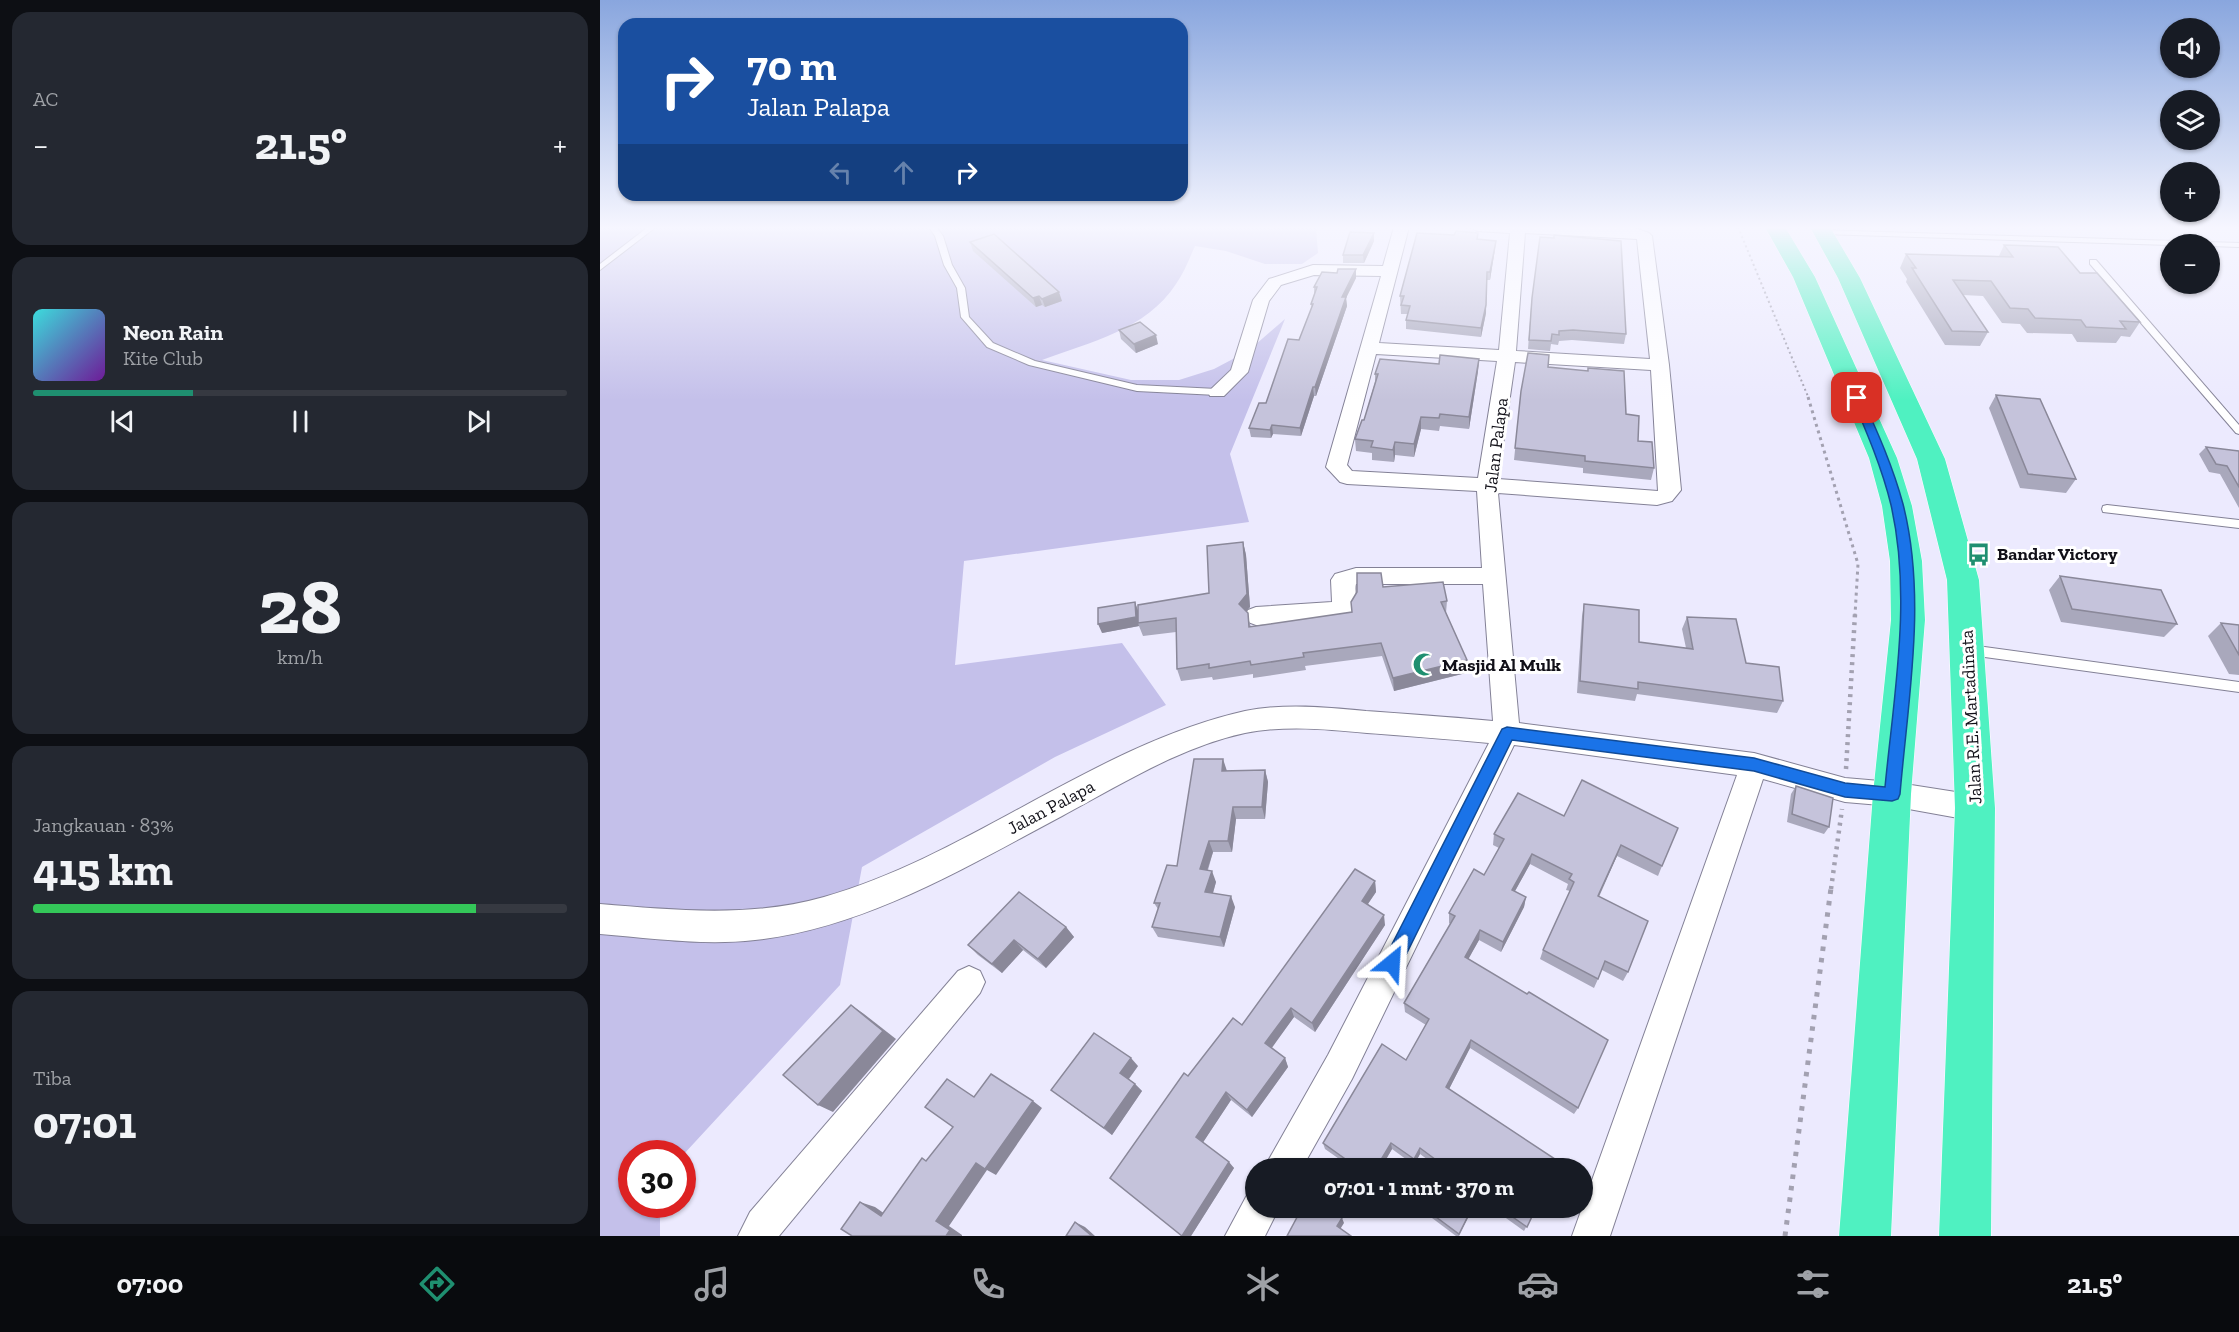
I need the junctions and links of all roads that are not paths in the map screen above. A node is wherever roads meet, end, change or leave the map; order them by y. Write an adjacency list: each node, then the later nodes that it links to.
1 (959, 285): 12 (lane)
2 (1273, 285): 12 (street)
3 (1387, 285): 9 (street)
4 (1513, 285): 10 (street, Jalan Palapa)
5 (1650, 285): 11 (street)
6 (1807, 285): 23 (highway)
7 (1852, 285): 19 (highway, Jalan R.E. Martadinata)
8 (2113, 285): 13 (lane)
9 (1371, 348): 10 (street); 14 (street)
10 (1507, 357): 11 (street); 14 (street, Jalan Palapa)
11 (1660, 365): 14 (street)
12 (1217, 392)
13 (2239, 431)
14 (1487, 485): 17 (street, Jalan Palapa)
15 (2107, 509): 16 (lane)
16 (2239, 524)
17 (1496, 576): 18 (street); 21 (street, Jalan Palapa)
18 (1256, 616)
19 (1969, 650): 20 (lane); 24 (highway, Jalan R.E. Martadinata)
20 (2239, 687)
21 (1507, 734): 22 (street, Jalan Palapa); 25 (street, Jalan Palapa); 27 (street)
22 (1754, 765): 23 (street, Jalan Palapa); 31 (street)
23 (1892, 794): 24 (street, Jalan Palapa); 32 (highway)
24 (1975, 808): 33 (highway, Jalan R.E. Martadinata)
25 (600, 919)
26 (969, 981): 29 (street)
27 (1288, 1158)
28 (1254, 1218): 30 (street)
29 (757, 1236)
30 (1244, 1236)
31 (1591, 1236)
32 (1865, 1236)
33 (1965, 1236)

